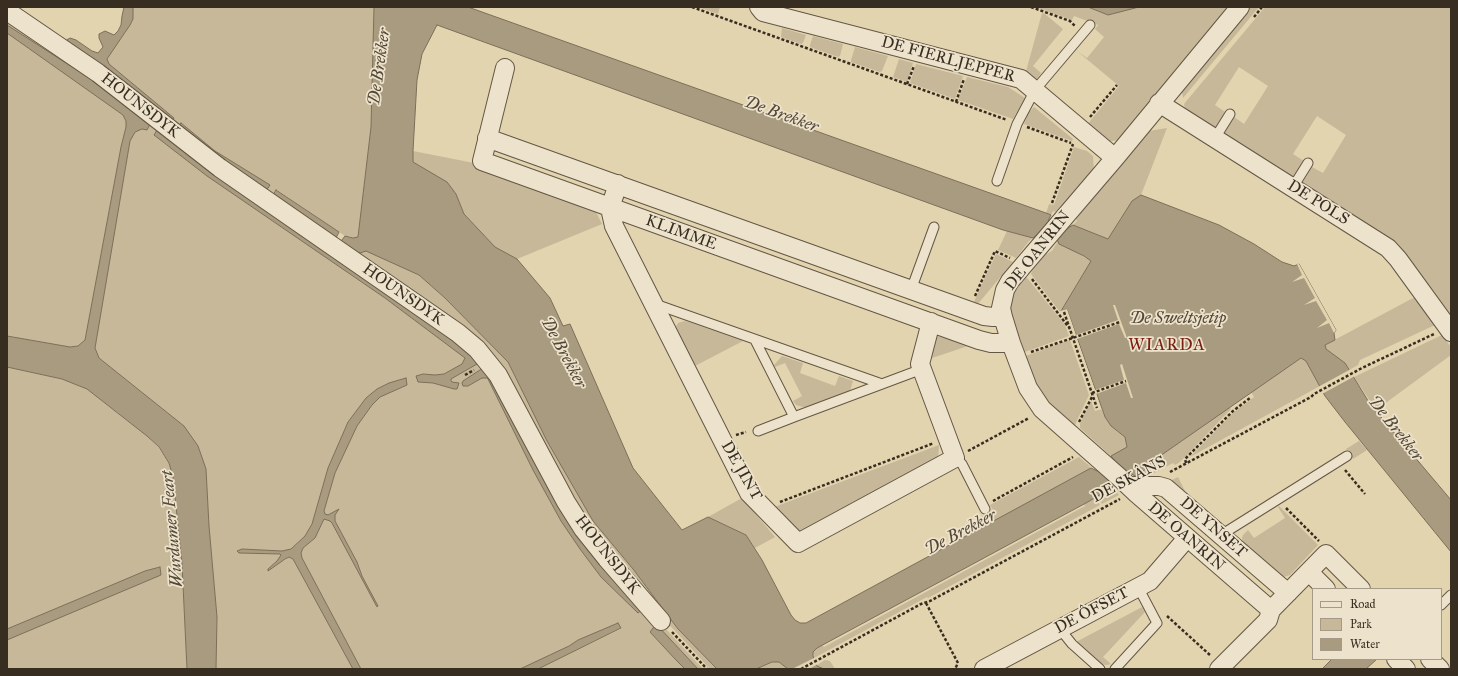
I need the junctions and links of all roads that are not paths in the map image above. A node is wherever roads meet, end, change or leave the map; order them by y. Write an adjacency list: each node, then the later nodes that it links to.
1 (759, 7): 6 (street, DE FIERLJEPPER)
2 (1240, 7): 7 (street, DE OANRIN)
3 (7, 11): 44 (street, HOUNSDYK)
4 (1090, 25): 6 (lane)
5 (505, 68): 9 (street, KLIMME)
6 (1035, 90): 11 (street, DE FIERLJEPPER); 13 (lane)
7 (1159, 103): 10 (street, DE POLS); 11 (street, DE OANRIN)
8 (1230, 114): 10 (lane)
9 (487, 138): 14 (street, KLIMME); 16 (street, KLIMME)
10 (1215, 138): 15 (street, DE POLS)
11 (1115, 158): 21 (street, DE OANRIN)
12 (1308, 163): 15 (lane)
13 (997, 181)
14 (618, 184): 16 (street); 18 (street, KLIMME)
15 (1293, 188): 23 (street, DE POLS)
16 (610, 208): 19 (street, DE JINT); 20 (street, KLIMME)
17 (934, 227): 18 (lane)
18 (911, 290): 20 (street); 21 (street, KLIMME)
19 (654, 304): 24 (lane); 30 (street, DE JINT)
20 (903, 312): 22 (street, KLIMME)
21 (1003, 317): 25 (street, DE OANRIN)
22 (932, 322): 25 (street, KLIMME); 26 (street)
23 (1449, 330)
24 (756, 340): 27 (lane); 28 (lane)
25 (1011, 343): 32 (street, DE OANRIN)
26 (922, 369): 27 (lane); 30 (street)
27 (882, 384): 28 (lane)
28 (794, 417): 29 (lane)
29 (758, 430)
30 (955, 458): 33 (lane)
31 (1342, 458): 34 (lane)
32 (1122, 480): 34 (street, DE YNSET); 35 (street, DE OANRIN)
33 (985, 507)
34 (1221, 536): 40 (street, DE YNSET)
35 (1187, 538): 37 (street, DE ÔFSET); 43 (street, DE OANRIN)
36 (1309, 572): 38 (street); 39 (street); 40 (street)
37 (1138, 587): 45 (street, DE ÔFSET); 51 (lane)
38 (1325, 588)
39 (1359, 588)
40 (1288, 593): 43 (street)
41 (1451, 595): 42 (lane)
42 (1442, 604)
43 (1271, 610): 48 (street)
44 (661, 621)
45 (1060, 628): 49 (street, DE ÔFSET); 50 (lane)
46 (1397, 660): 52 (street)
47 (1431, 660): 53 (street)
48 (1220, 668)
49 (984, 669)
50 (1100, 669)
51 (1116, 669)
52 (1406, 669)
53 (1440, 669)

